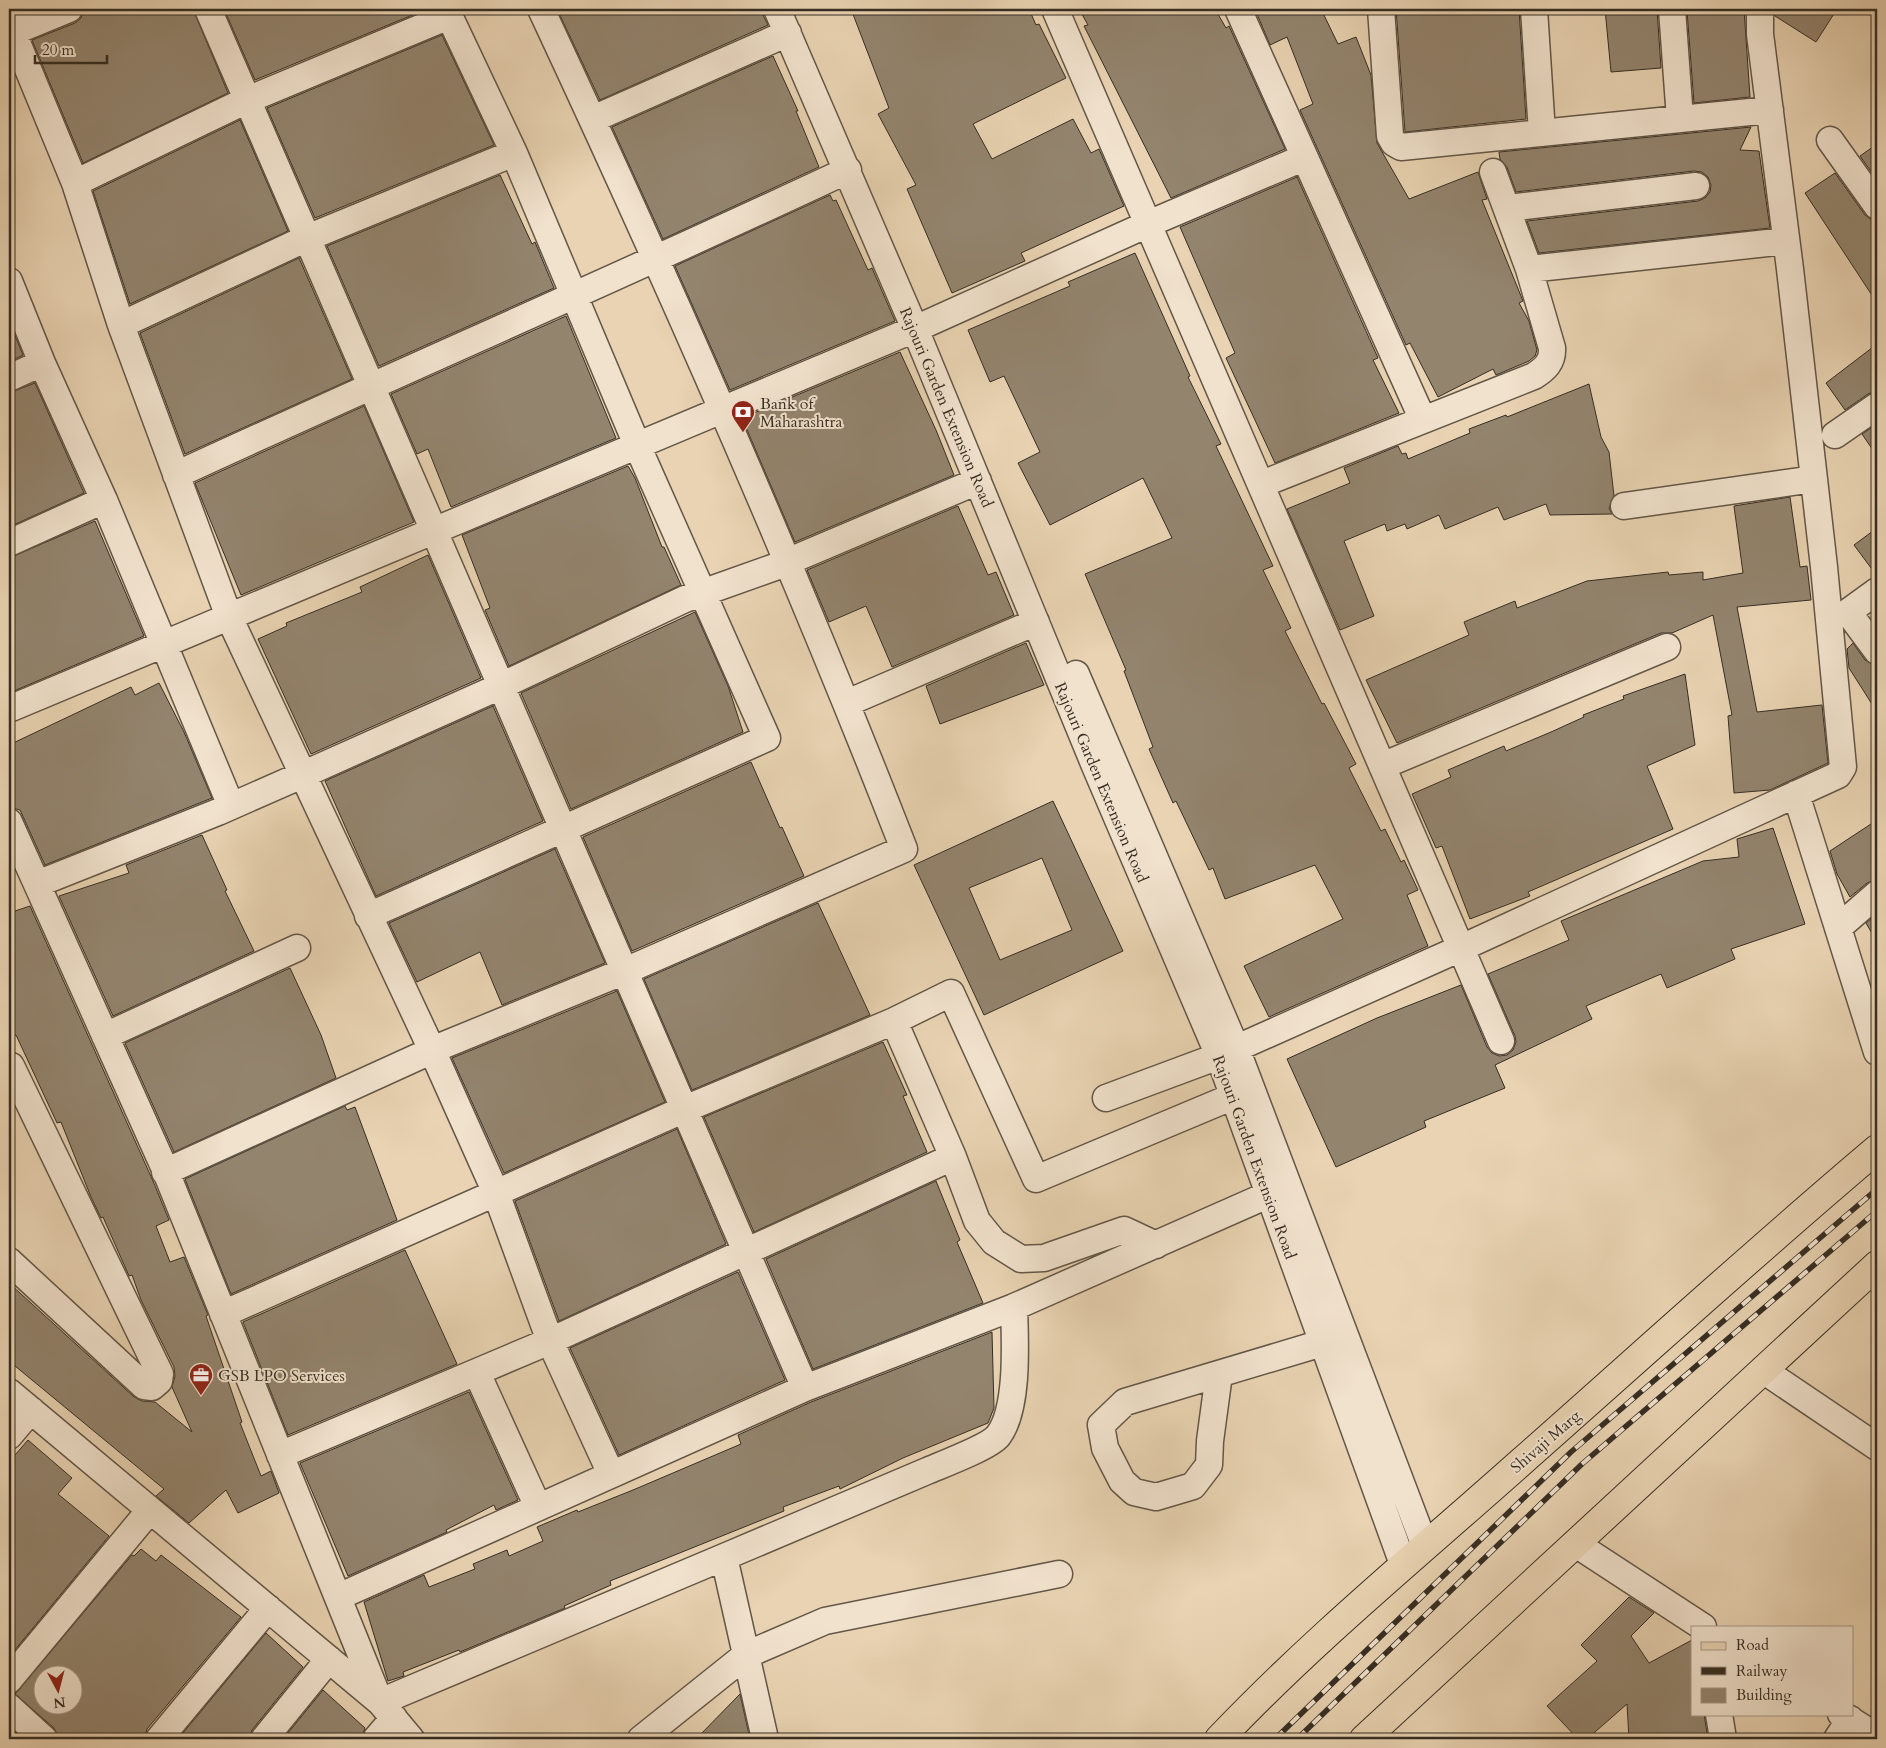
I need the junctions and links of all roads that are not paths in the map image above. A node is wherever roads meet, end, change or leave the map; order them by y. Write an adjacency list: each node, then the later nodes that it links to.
1 (69, 9): 13 (street)
2 (208, 9): 14 (street)
3 (542, 9): 16 (street)
4 (777, 9): 12 (street, Rajouri Garden Extension Road)
5 (1055, 9): 28 (street)
6 (1238, 9): 21 (street)
7 (1381, 9): 18 (street)
8 (1534, 9): 18 (street)
9 (1672, 9): 17 (street)
10 (1760, 9): 15 (street)
11 (447, 13): 14 (street); 20 (street)
12 (790, 21): 16 (street); 22 (street, Rajouri Garden Extension Road); 36 (street, Rajouri Garden Extension Road)
13 (11, 28): 24 (street)
14 (247, 100): 24 (street); 29 (street)
15 (1770, 110): 17 (street); 30 (street)
16 (593, 119): 31 (street)
17 (1680, 119): 18 (street)
18 (1542, 133)
19 (1830, 140): 26 (street)
20 (514, 153): 29 (street); 34 (street)
21 (1303, 158): 28 (street); 42 (street)
22 (848, 170): 31 (street); 36 (street, Rajouri Garden Extension Road)
23 (1493, 172): 27 (street)
24 (75, 182): 35 (street)
25 (1696, 186): 27 (street)
26 (1877, 206)
27 (1508, 208): 32 (street)
28 (1148, 224): 36 (street); 48 (street)
29 (307, 238): 35 (street); 39 (street)
30 (1786, 241): 32 (street); 46 (street)
31 (658, 260): 34 (street); 41 (street)
32 (1529, 269): 42 (street)
33 (9, 281): 37 (street)
34 (575, 296): 39 (street); 44 (street)
35 (121, 325): 45 (street)
36 (922, 326): 41 (street); 47 (street, Rajouri Garden Extension Road); 81 (street, Rajouri Garden Extension Road)
37 (42, 363): 38 (street); 49 (street)
38 (9, 378)
39 (371, 385): 45 (street); 51 (street)
40 (1877, 406): 43 (street)
41 (724, 409): 44 (street); 53 (street)
42 (1423, 420): 48 (street)
43 (1835, 435)
44 (638, 445): 51 (street); 55 (street)
45 (176, 475): 56 (street)
46 (1814, 479): 50 (street); 66 (street)
47 (978, 481): 53 (street); 57 (street, Rajouri Garden Extension Road)
48 (1262, 484): 64 (street)
49 (104, 500): 52 (street); 58 (street)
50 (1624, 506)
51 (434, 530): 56 (street); 61 (street)
52 (9, 543)
53 (788, 562): 55 (street); 62 (street)
54 (1877, 591): 60 (street)
55 (702, 593): 61 (street); 69 (street)
56 (228, 617): 58 (street); 65 (street)
57 (1036, 622): 62 (street); 81 (street, Rajouri Garden Extension Road)
58 (164, 644): 63 (street); 67 (street)
59 (1666, 647): 64 (street)
60 (1877, 651)
61 (501, 686): 65 (street); 69 (street)
62 (847, 703): 76 (street)
63 (9, 709)
64 (1382, 766): 75 (street)
65 (302, 775): 67 (street); 72 (street)
66 (1796, 794): 73 (street); 75 (street)
67 (230, 806): 70 (street)
68 (9, 822): 70 (street)
69 (563, 829): 72 (street); 76 (street)
70 (37, 884): 78 (street)
71 (1877, 894): 73 (street)
72 (368, 916): 80 (street)
73 (1838, 928): 82 (street)
74 (297, 948): 78 (street)
75 (1459, 949): 79 (street); 81 (street)
76 (625, 971): 80 (street); 86 (street)
77 (894, 1021): 84 (street); 86 (street); 88 (street)
78 (105, 1036): 89 (street)
79 (1501, 1041)
80 (432, 1050): 89 (street); 90 (street)
81 (1227, 1052): 84 (street, Rajouri Garden Extension Road); 85 (street); 113 (street, Rajouri Garden Extension Road)
82 (1877, 1052)
83 (10, 1065): 94 (street)
84 (1234, 1096): 91 (street, Rajouri Garden Extension Road)
85 (1106, 1098)
86 (685, 1109): 90 (street); 93 (street)
87 (1877, 1149): 113 (main road, Shivaji Marg)
88 (953, 1157): 92 (street); 93 (street)
89 (165, 1172): 97 (street)
90 (496, 1193): 97 (street); 98 (street)
91 (1270, 1194): 92 (street); 99 (street, Rajouri Garden Extension Road)
92 (1156, 1245): 96 (street)
93 (746, 1251): 98 (street); 103 (street)
94 (9, 1261)
95 (1877, 1265): 100 (main road)
96 (1014, 1306): 103 (street); 114 (street)
97 (223, 1314): 108 (street)
98 (550, 1341): 101 (street); 109 (street)
99 (1322, 1343): 102 (street); 115 (street, Rajouri Garden Extension Road)
100 (1763, 1370): 107 (street); 112 (main road)
101 (477, 1373): 108 (street); 110 (street)
102 (1219, 1374): 102 (street)
103 (805, 1388): 109 (street)
104 (9, 1392): 105 (street)
105 (31, 1410): 106 (street); 111 (street)
106 (9, 1436)
107 (1877, 1447)
108 (280, 1454): 117 (street)
109 (611, 1474): 110 (street)
110 (538, 1507): 117 (street)
111 (150, 1510): 118 (street); 122 (street)
112 (1576, 1544): 119 (street); 136 (main road)
113 (1424, 1546): 115 (main road, Shivaji Marg)
114 (724, 1557): 120 (street); 124 (street)
115 (1403, 1564): 135 (main road, Shivaji Marg)
116 (1059, 1574): 120 (street)
117 (338, 1596): 124 (street)
118 (268, 1608): 121 (street); 129 (street)
119 (1701, 1626)
120 (746, 1655): 133 (street); 134 (street)
121 (329, 1659): 124 (street); 130 (street)
122 (9, 1680)
123 (9, 1707): 128 (street)
124 (387, 1710): 131 (street); 132 (street)
125 (1719, 1716): 137 (street)
126 (1843, 1724): 127 (street)
127 (1877, 1737)
128 (44, 1739)
129 (159, 1739)
130 (264, 1739)
131 (376, 1739)
132 (411, 1739)
133 (641, 1739)
134 (765, 1739)
135 (1219, 1739)
136 (1364, 1739)
137 (1722, 1739)

